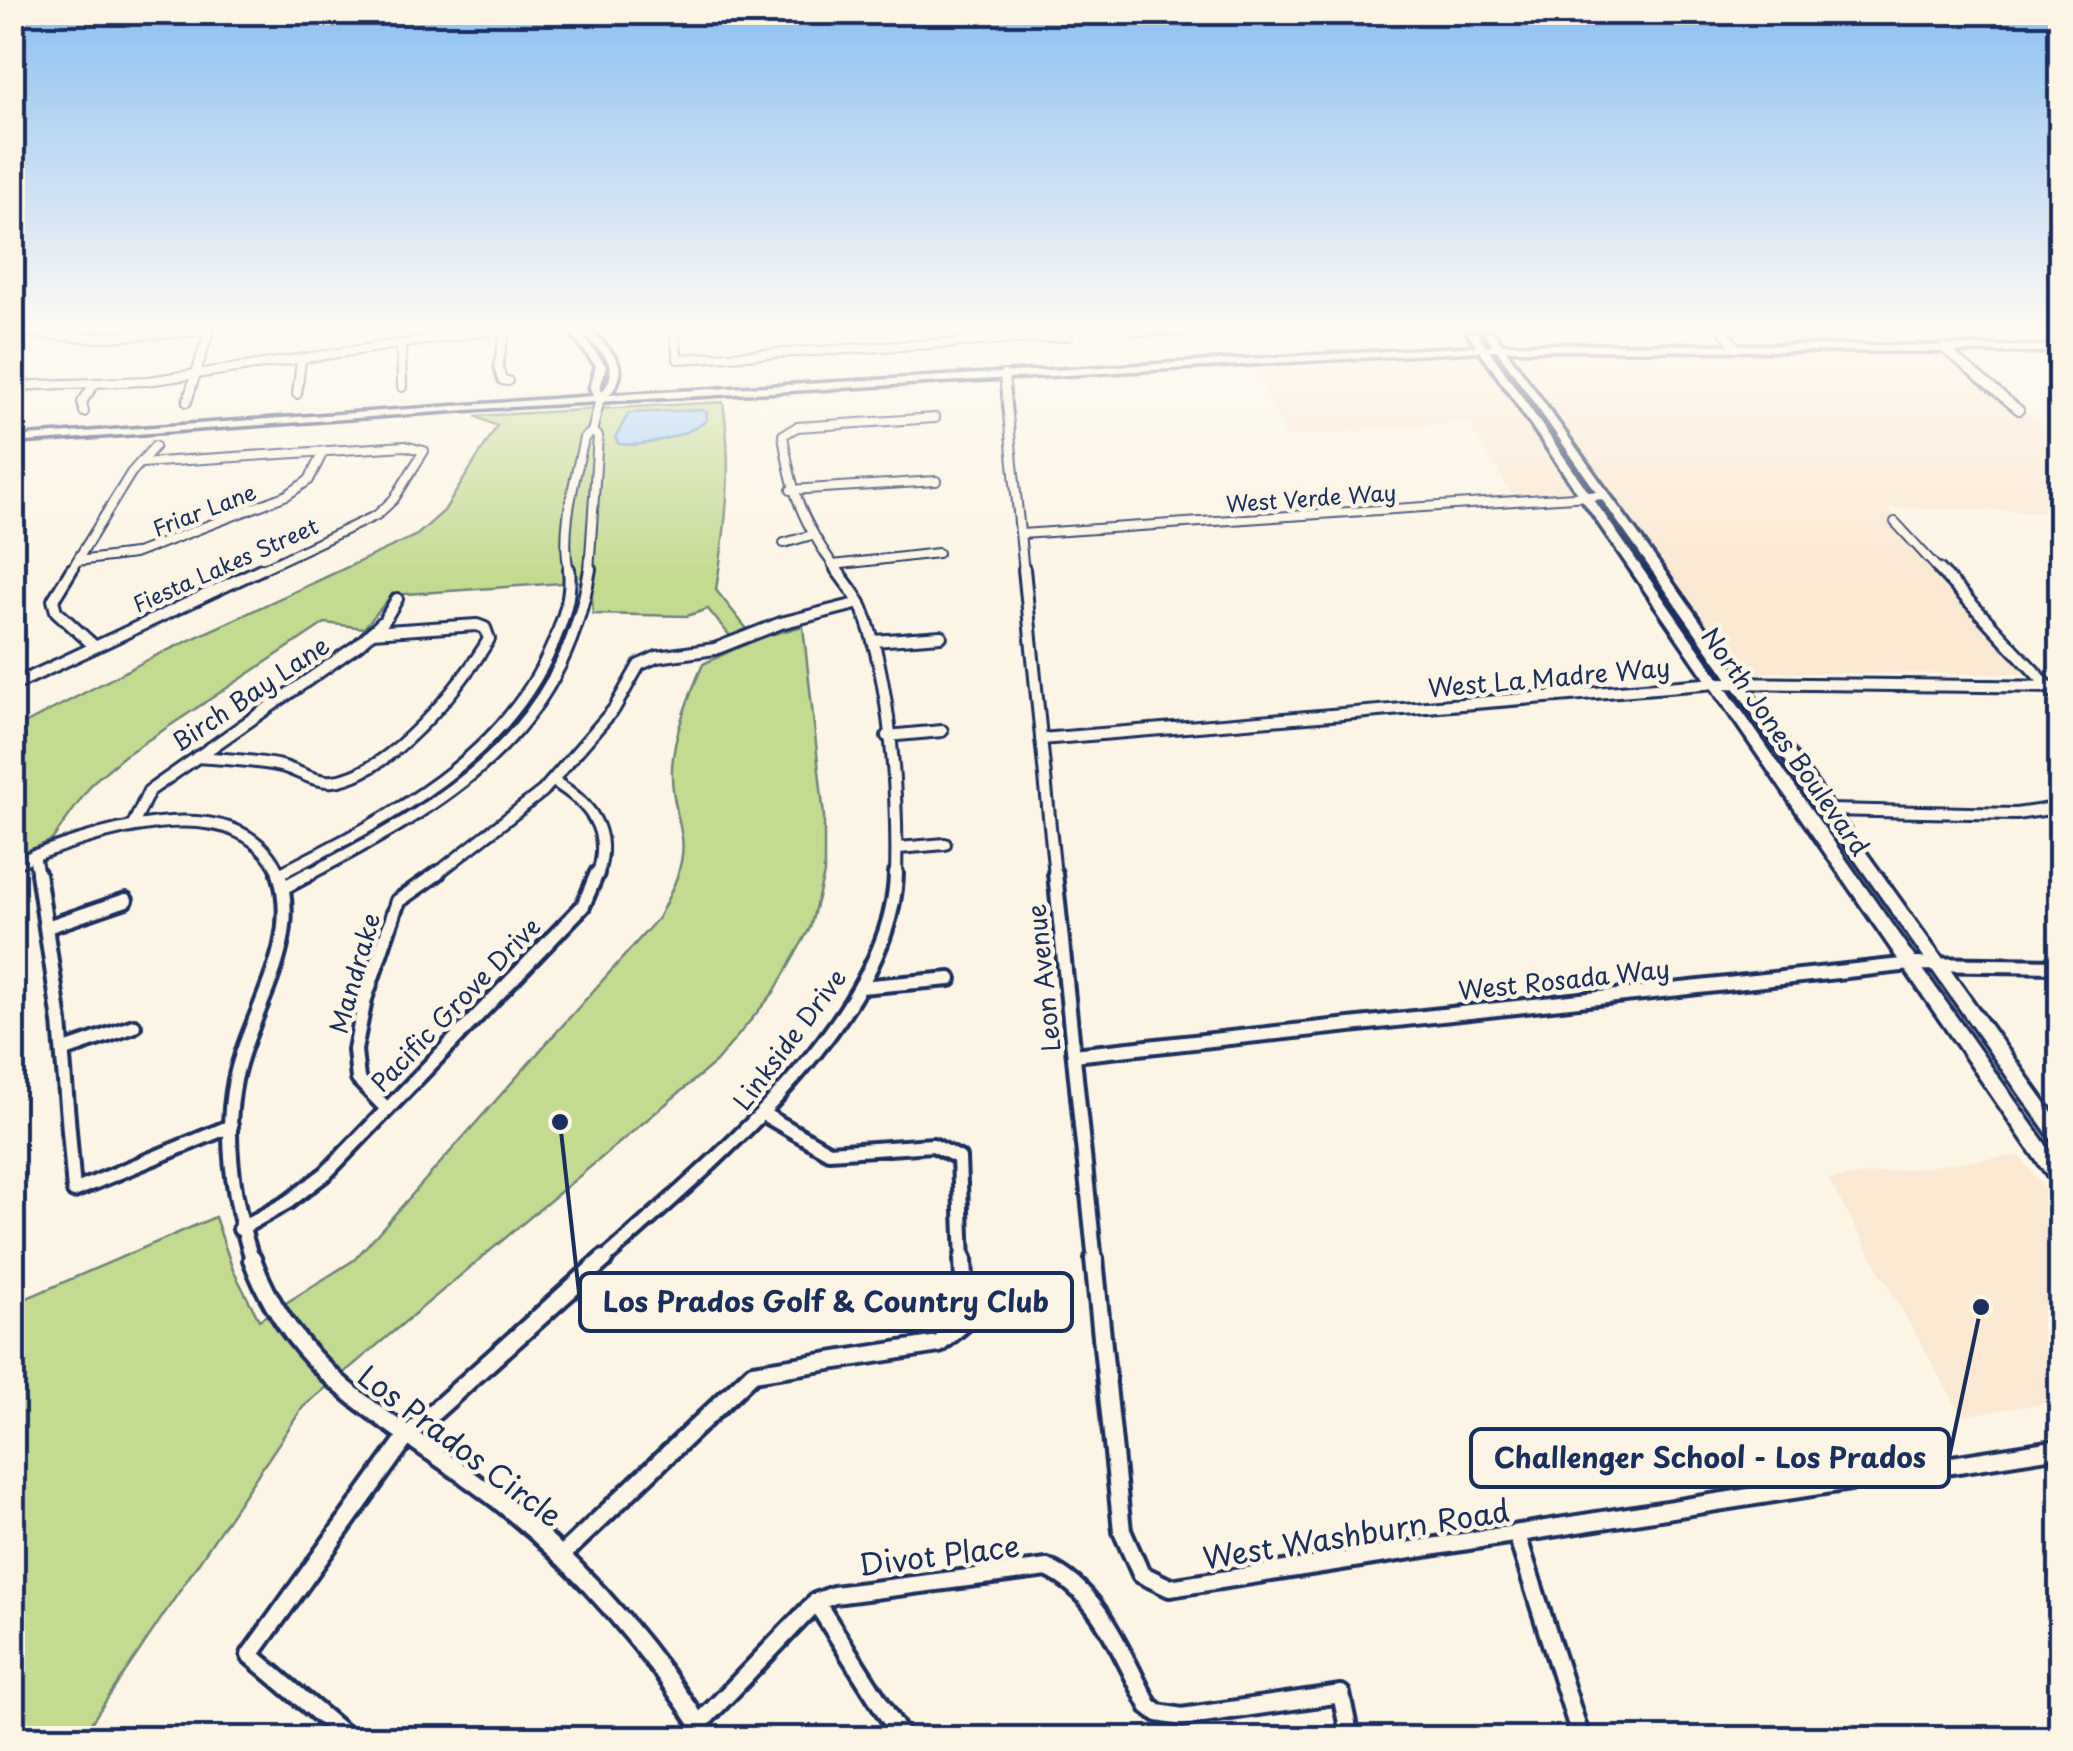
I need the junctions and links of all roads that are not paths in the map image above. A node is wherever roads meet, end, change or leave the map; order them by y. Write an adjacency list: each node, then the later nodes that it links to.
1 (403, 413): 8 (main road)
2 (597, 413): 7 (street)
3 (1008, 413): 17 (street, Leon Avenue)
4 (1528, 413): 15 (main road, North Jones Boulevard)
5 (1546, 413): 14 (main road, North Jones Boulevard)
6 (935, 418): 13 (street, Linkside Drive)
7 (592, 432): 46 (street); 46 (street)
8 (12, 440)
9 (155, 446): 11 (street)
10 (323, 452): 11 (street); 21 (street, Friar Lane); 28 (street, Fiesta Lakes Street)
11 (141, 463): 21 (street)
12 (936, 481): 13 (street)
13 (791, 490): 18 (street, Linkside Drive)
14 (1604, 494): 15 (street, West Verde Way); 29 (main road, North Jones Boulevard)
15 (1587, 496): 17 (street, West Verde Way); 30 (main road, North Jones Boulevard)
16 (1895, 522): 32 (street)
17 (1021, 534): 36 (street, Leon Avenue)
18 (812, 535): 19 (street); 22 (street, Linkside Drive)
19 (784, 543)
20 (938, 553): 22 (street)
21 (77, 560): 28 (street)
22 (833, 565): 24 (street, Linkside Drive)
23 (397, 599): 25 (street, Birch Bay Lane)
24 (860, 603): 27 (street, Linkside Drive); 38 (street)
25 (372, 632): 37 (street, Birch Bay Lane); 37 (street)
26 (941, 636): 27 (street)
27 (874, 641): 35 (street, Linkside Drive)
28 (94, 645): 31 (street, Fiesta Lakes Street)
29 (1736, 682): 30 (street, West La Madre Way); 32 (street, West La Madre Way); 40 (main road, North Jones Boulevard)
30 (1716, 683): 36 (street, West La Madre Way); 50 (main road, North Jones Boulevard)
31 (12, 686)
32 (2054, 687): 33 (street)
33 (2060, 699)
34 (942, 732): 35 (street)
35 (887, 736): 43 (street, Linkside Drive)
36 (1042, 739): 56 (street, Leon Avenue)
37 (197, 757): 41 (street, Birch Bay Lane)
38 (553, 781): 57 (street, Mandrake); 57 (street, Pacific Grove Drive)
39 (2050, 809): 40 (street)
40 (1828, 810): 49 (main road, North Jones Boulevard)
41 (133, 826): 44 (street); 46 (street)
42 (945, 844): 43 (street)
43 (899, 848): 53 (street, Linkside Drive)
44 (34, 855): 45 (street); 48 (street)
45 (12, 864)
46 (285, 879): 59 (street, Los Prados Circle)
47 (126, 900): 48 (street)
48 (50, 926): 55 (street)
49 (1936, 963): 50 (street, West Rosada Way); 51 (street, West Rosada Way); 60 (main road, North Jones Boulevard)
50 (1911, 964): 56 (street, West Rosada Way); 61 (main road, North Jones Boulevard)
51 (2060, 966)
52 (950, 978): 53 (street)
53 (861, 987): 58 (street, Linkside Drive)
54 (134, 1026): 55 (street)
55 (65, 1050): 59 (street)
56 (1074, 1055): 67 (street, Leon Avenue)
57 (385, 1107): 62 (street, Pacific Grove Drive)
58 (766, 1114): 63 (street, Linkside Drive); 66 (street)
59 (231, 1126): 62 (street, Los Prados Circle)
60 (2060, 1138)
61 (2060, 1180)
62 (240, 1228): 63 (street, Los Prados Circle)
63 (407, 1436): 66 (street, Los Prados Circle); 70 (street, Linkside Drive)
64 (2060, 1448): 65 (street, West Washburn Road)
65 (1517, 1536): 67 (street, West Washburn Road); 73 (street)
66 (561, 1556): 69 (street, Los Prados Circle)
67 (1138, 1574)
68 (816, 1602): 69 (street); 71 (street); 72 (street, Divot Place)
69 (704, 1731)
70 (348, 1738)
71 (902, 1738)
72 (1350, 1738)
73 (1582, 1738)

